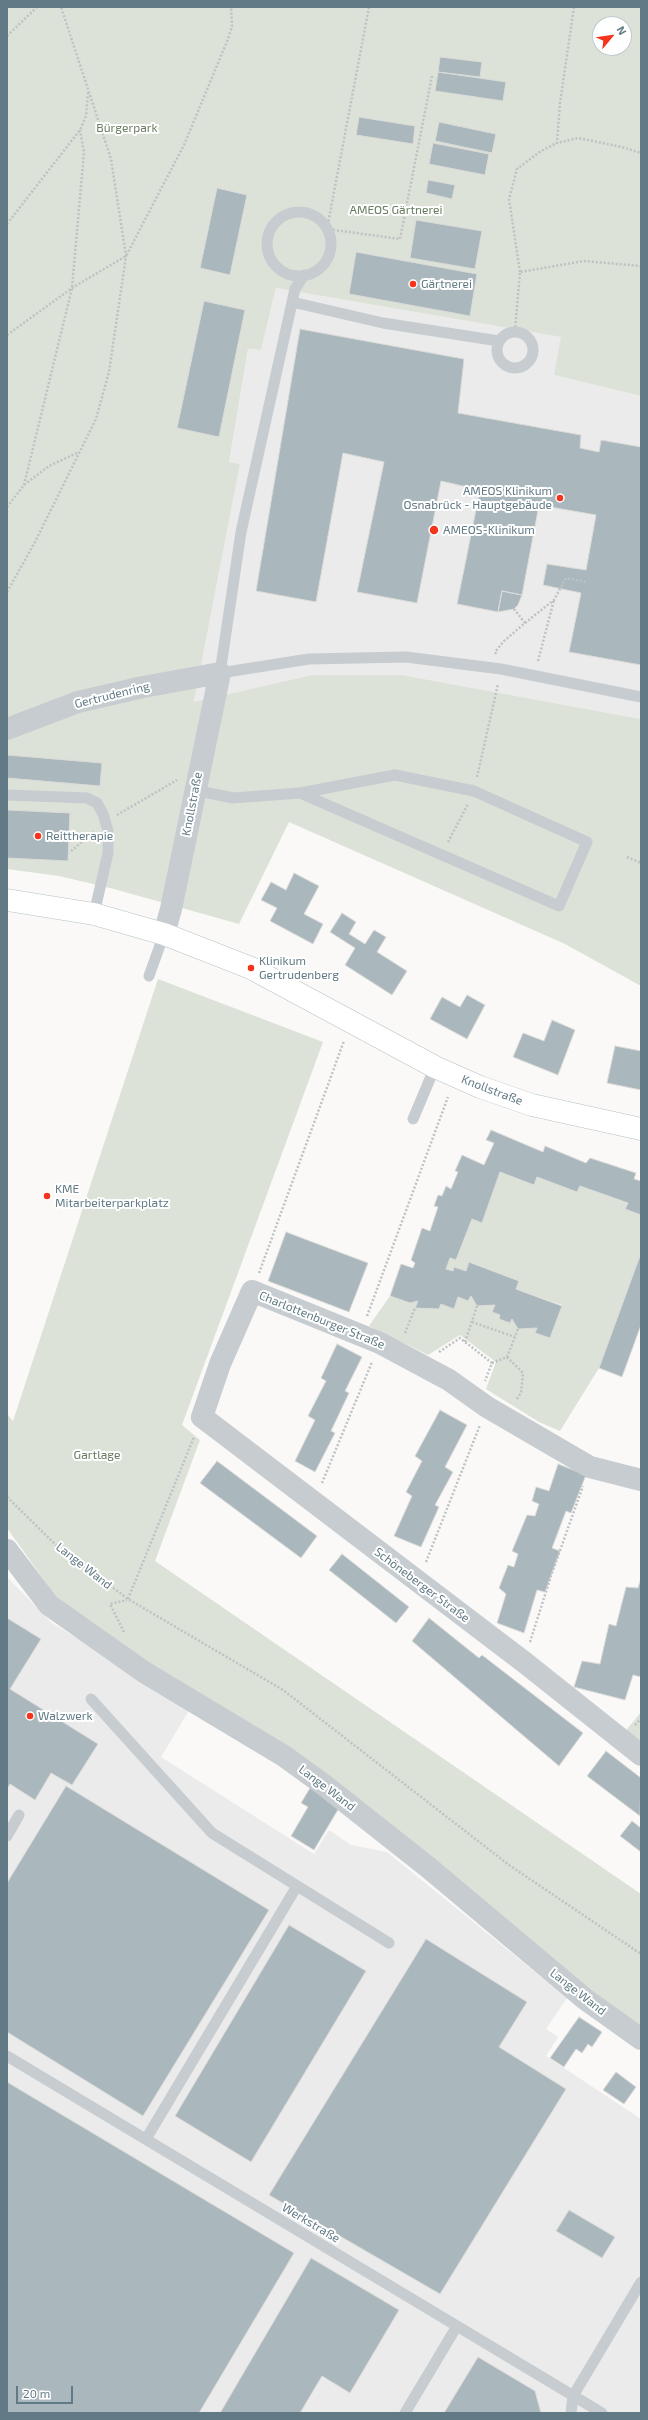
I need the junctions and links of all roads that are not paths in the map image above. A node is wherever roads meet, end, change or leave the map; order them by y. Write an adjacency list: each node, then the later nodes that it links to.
1 (304, 275): 1 (lane); 2 (lane)
2 (292, 302): 3 (lane); 4 (lane)
3 (499, 341): 3 (lane)
4 (220, 673): 5 (lane); 6 (street, Gertrudenring); 7 (street, Knollstraße)
5 (641, 697)
6 (7, 729)
7 (194, 790): 8 (lane); 12 (street, Knollstraße)
8 (300, 793): 8 (lane)
9 (7, 795): 11 (lane)
10 (7, 900): 11 (street, Knollstraße)
11 (94, 914): 12 (street, Knollstraße)
12 (164, 934): 13 (lane); 14 (street, Knollstraße)
13 (148, 976)
14 (435, 1067): 15 (lane); 16 (street, Knollstraße)
15 (413, 1119)
16 (641, 1129)
17 (202, 1417): 18 (street, Charlottenburger Straße); 21 (street, Schöneberger Straße)
18 (641, 1480)
19 (7, 1550): 26 (street, Lange Wand)
20 (91, 1699): 24 (lane)
21 (641, 1755)
22 (19, 1816): 23 (lane)
23 (7, 1836)
24 (297, 1886): 25 (lane); 28 (lane)
25 (389, 1942)
26 (641, 2039)
27 (7, 2056): 28 (lane, Werkstraße)
28 (146, 2139): 30 (lane, Werkstraße)
29 (641, 2282): 31 (lane)
30 (457, 2326): 31 (lane, Werkstraße); 32 (lane)
31 (573, 2396): 33 (lane); 34 (lane, Werkstraße)
32 (405, 2413)
33 (571, 2413)
34 (602, 2413)

